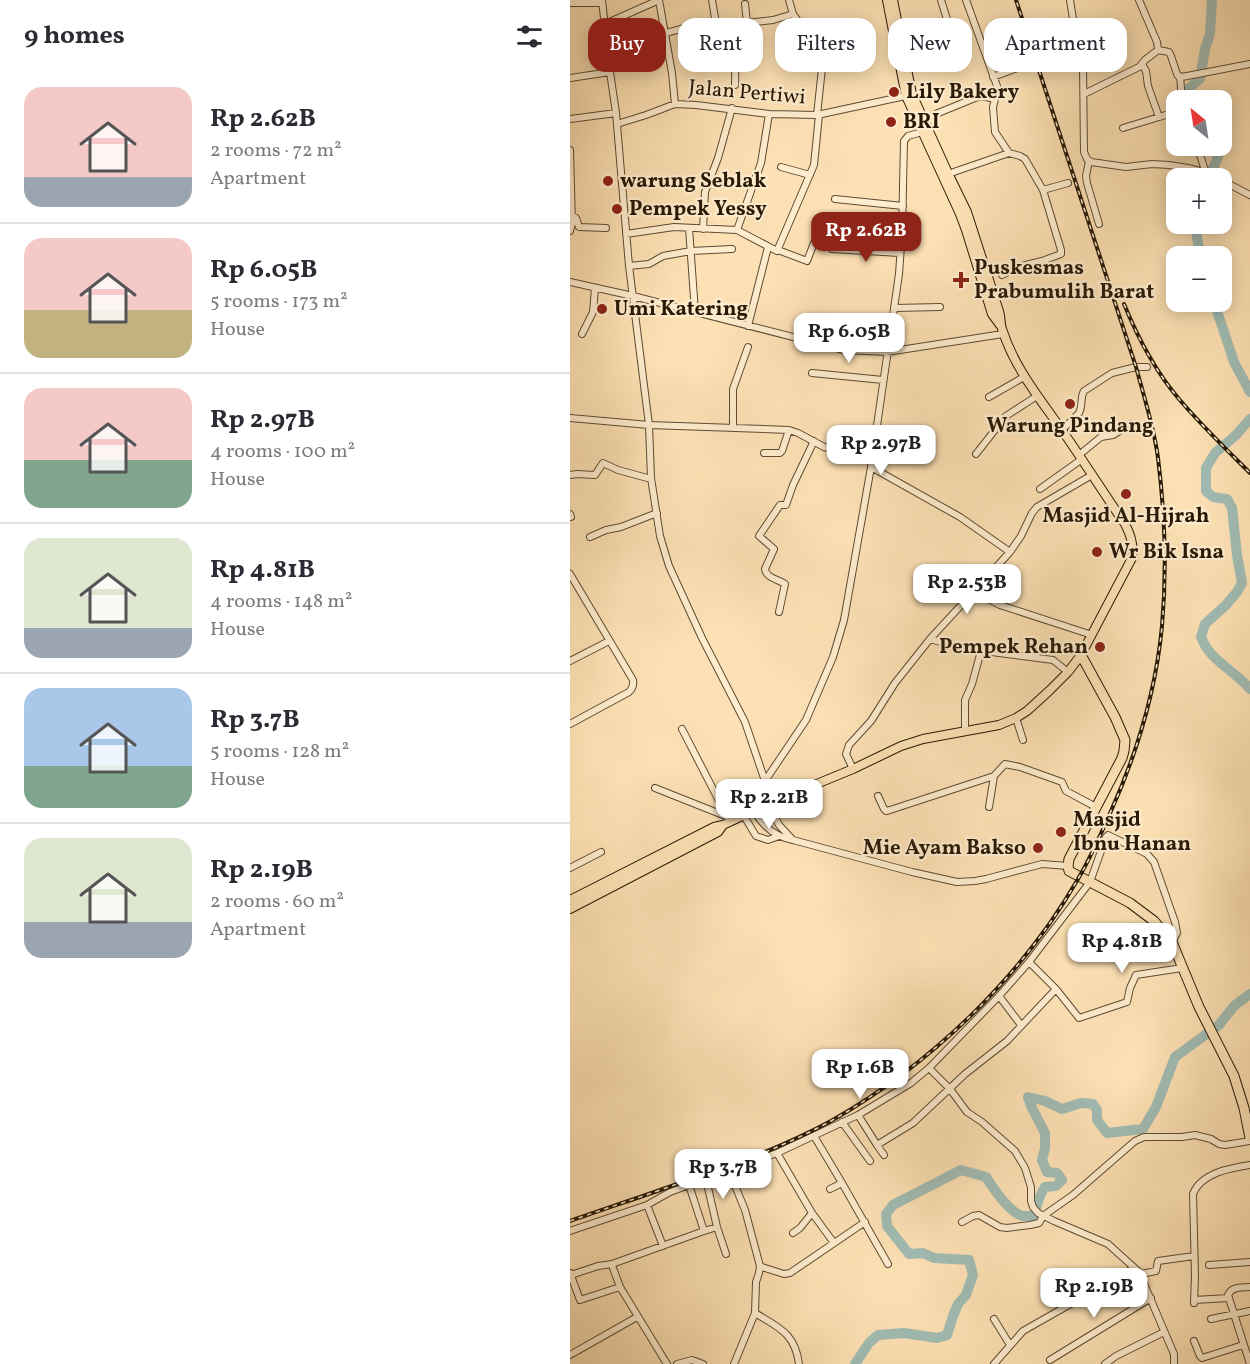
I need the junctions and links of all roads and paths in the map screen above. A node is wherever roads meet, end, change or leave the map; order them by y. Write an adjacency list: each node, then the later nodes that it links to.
1 (659, 0): 15 (street); 16 (street)
2 (712, 0): 17 (street)
3 (789, 0): 13 (street)
4 (887, 0): 36 (main road)
5 (893, 0): 36 (main road)
6 (941, 0): 20 (street)
7 (966, 0): 30 (street)
8 (1070, 0): 35 (street)
9 (1139, 0): 23 (street)
10 (602, 1): 11 (street); 14 (street)
11 (570, 3)
12 (745, 4): 18 (street)
13 (793, 14): 19 (street); 21 (street)
14 (603, 18)
15 (618, 18)
16 (662, 18)
17 (715, 18)
18 (746, 18)
19 (796, 18)
20 (947, 18)
21 (763, 21)
22 (666, 39): 38 (street)
23 (1158, 50): 24 (street); 31 (street)
24 (1142, 64): 35 (street); 44 (street)
25 (1250, 64): 31 (street)
26 (610, 72): 32 (street); 40 (street)
27 (735, 72): 33 (street)
28 (822, 72): 42 (street)
29 (1005, 72): 30 (street)
30 (993, 76): 37 (street)
31 (1180, 76): 34 (street)
32 (570, 78)
33 (735, 85)
34 (1181, 90)
35 (1084, 94): 52 (street)
36 (909, 95): 42 (street, Jalan Pertiwi); 46 (main road)
37 (995, 99): 46 (street); 51 (street)
38 (675, 104): 39 (street, Jalan Pertiwi); 47 (street, Jalan Pertiwi)
39 (732, 108): 41 (street, Jalan Pertiwi); 67 (street)
40 (616, 113): 45 (street); 47 (street)
41 (769, 114): 42 (street, Jalan Pertiwi); 68 (street)
42 (818, 115): 55 (street)
43 (1166, 115): 44 (street)
44 (1159, 117): 48 (street)
45 (570, 119)
46 (920, 120): 49 (main road)
47 (617, 124): 70 (street)
48 (1123, 128)
49 (925, 131): 56 (main road); 62 (street)
50 (570, 150): 63 (street)
51 (1009, 153): 56 (street); 59 (street)
52 (1089, 161): 54 (street); 64 (street)
53 (781, 168): 55 (street)
54 (1181, 168)
55 (810, 175): 75 (street)
56 (945, 175): 87 (main road)
57 (1068, 183): 59 (street)
58 (1232, 186): 60 (street)
59 (1043, 190): 79 (street)
60 (1250, 195)
61 (836, 199): 62 (street)
62 (903, 206): 77 (street)
63 (571, 214): 65 (street); 69 (street)
64 (1099, 224)
65 (606, 228)
66 (689, 228): 67 (street); 70 (street); 76 (street)
67 (703, 229): 68 (street)
68 (737, 230): 72 (street)
69 (570, 231)
70 (626, 234): 78 (street)
71 (814, 243): 75 (street)
72 (768, 247): 75 (street); 86 (street)
73 (732, 249): 76 (street)
74 (832, 249): 77 (street)
75 (778, 250)
76 (691, 251): 78 (street); 85 (street)
77 (900, 253): 84 (street)
78 (629, 266): 82 (street)
79 (1002, 274)
80 (570, 282): 81 (street)
81 (595, 288): 82 (street); 88 (street)
82 (633, 296): 85 (street); 99 (street)
83 (940, 307): 84 (street)
84 (894, 308): 90 (street)
85 (695, 312): 86 (street)
86 (748, 326): 90 (street)
87 (1002, 330): 90 (street); 93 (main road)
88 (582, 334)
89 (748, 347): 100 (street)
90 (887, 352): 94 (street)
91 (1147, 367): 103 (street)
92 (812, 373): 94 (street)
93 (1024, 377): 95 (main road); 96 (street)
94 (883, 380): 101 (street)
95 (1037, 396): 103 (main road); 107 (street)
96 (989, 397)
97 (570, 418): 99 (street)
98 (1131, 424): 108 (street)
99 (649, 425): 100 (street); 112 (street)
100 (733, 428): 102 (street)
101 (876, 428): 104 (street); 109 (street)
102 (789, 430): 105 (street); 106 (street)
103 (1062, 430): 108 (main road)
104 (904, 434)
105 (813, 441): 109 (street); 121 (street)
106 (764, 453)
107 (976, 454)
108 (1080, 457): 111 (main road); 113 (street)
109 (871, 463): 116 (street); 136 (street)
110 (570, 475): 112 (street)
111 (1092, 475): 116 (street); 122 (main road)
112 (651, 479): 114 (street)
113 (1040, 489)
114 (657, 513): 115 (street); 136 (street)
115 (590, 537)
116 (1010, 552): 119 (street)
117 (570, 574): 118 (street)
118 (578, 587): 120 (street); 124 (street)
119 (972, 591): 122 (street); 123 (street)
120 (570, 592)
121 (778, 612)
122 (1092, 634): 126 (main road)
123 (930, 639): 125 (street); 134 (street)
124 (609, 641): 127 (street); 130 (street)
125 (981, 651): 128 (street); 132 (street)
126 (1081, 655): 128 (main road); 141 (highway)
127 (570, 661)
128 (1068, 672): 129 (main road)
129 (1016, 717): 132 (main road); 133 (street)
130 (570, 724)
131 (682, 729): 144 (street)
132 (964, 732): 134 (main road)
133 (1023, 740)
134 (853, 769): 139 (main road)
135 (994, 776): 138 (street); 140 (street); 141 (street)
136 (765, 781): 139 (street)
137 (655, 788): 144 (street)
138 (878, 796)
139 (768, 804): 142 (main road); 146 (street)
140 (989, 807)
141 (1096, 807): 148 (highway)
142 (754, 811): 143 (main road); 145 (street)
143 (744, 816): 144 (main road); 145 (street)
144 (727, 821): 151 (main road); 152 (main road)
145 (779, 836): 146 (street)
146 (793, 840): 148 (street)
147 (601, 852): 149 (street)
148 (1068, 866): 150 (highway)
149 (570, 868)
150 (1090, 882): 153 (highway); 153 (street); 154 (street)
151 (570, 900)
152 (570, 909)
153 (1172, 942): 155 (highway)
154 (1029, 962): 156 (street); 157 (street)
155 (1182, 968): 156 (street); 161 (highway)
156 (1056, 988): 158 (street)
157 (999, 996): 158 (street); 159 (street)
158 (1021, 1025): 160 (street)
159 (929, 1068): 160 (street); 162 (street)
160 (950, 1089): 166 (street); 178 (street)
161 (1247, 1109): 165 (highway)
162 (858, 1115): 163 (street); 166 (street)
163 (842, 1122): 164 (street); 169 (street)
164 (814, 1136): 167 (street); 173 (street)
165 (1250, 1139): 178 (street)
166 (877, 1145): 168 (street)
167 (777, 1153): 171 (street); 177 (street)
168 (884, 1155)
169 (870, 1161)
170 (1250, 1165): 188 (street)
171 (729, 1171): 172 (street); 193 (street)
172 (706, 1179): 174 (street); 181 (street)
173 (842, 1183): 175 (street); 179 (street)
174 (689, 1185): 176 (street); 183 (street)
175 (830, 1189)
176 (647, 1205): 182 (street); 186 (street)
177 (812, 1213): 184 (street); 185 (street)
178 (1040, 1214): 180 (street); 194 (street)
179 (865, 1222): 185 (street); 191 (street)
180 (962, 1222)
181 (717, 1227): 183 (street); 187 (street)
182 (570, 1231)
183 (704, 1231): 186 (street)
184 (793, 1233)
185 (834, 1243): 193 (street)
186 (663, 1246): 190 (street)
187 (726, 1254)
188 (1194, 1256): 196 (street); 200 (street)
189 (1250, 1262): 192 (street)
190 (612, 1264): 195 (street); 197 (street)
191 (888, 1264)
192 (1209, 1265)
193 (760, 1266): 204 (street)
194 (1134, 1268): 196 (street); 211 (street)
195 (570, 1274): 201 (street)
196 (1141, 1274): 199 (street)
197 (620, 1287): 201 (street); 206 (street)
198 (1250, 1287): 200 (street)
199 (1150, 1298): 209 (street); 214 (street)
200 (1229, 1298): 205 (street)
201 (580, 1300): 202 (street)
202 (570, 1302)
203 (1250, 1311): 205 (street)
204 (755, 1313): 218 (street); 219 (street)
205 (1234, 1314): 208 (street); 212 (street)
206 (637, 1317): 213 (street); 215 (street)
207 (994, 1319): 211 (street)
208 (1211, 1319)
209 (1164, 1332): 221 (street); 222 (street)
210 (1194, 1341): 212 (street)
211 (1010, 1345): 220 (street)
212 (1244, 1345): 223 (street)
213 (570, 1355)
214 (1050, 1360)
215 (667, 1364)
216 (677, 1364): 217 (street)
217 (703, 1364)
218 (734, 1364)
219 (799, 1364)
220 (994, 1364)
221 (1105, 1364)
222 (1174, 1364)
223 (1250, 1364)

